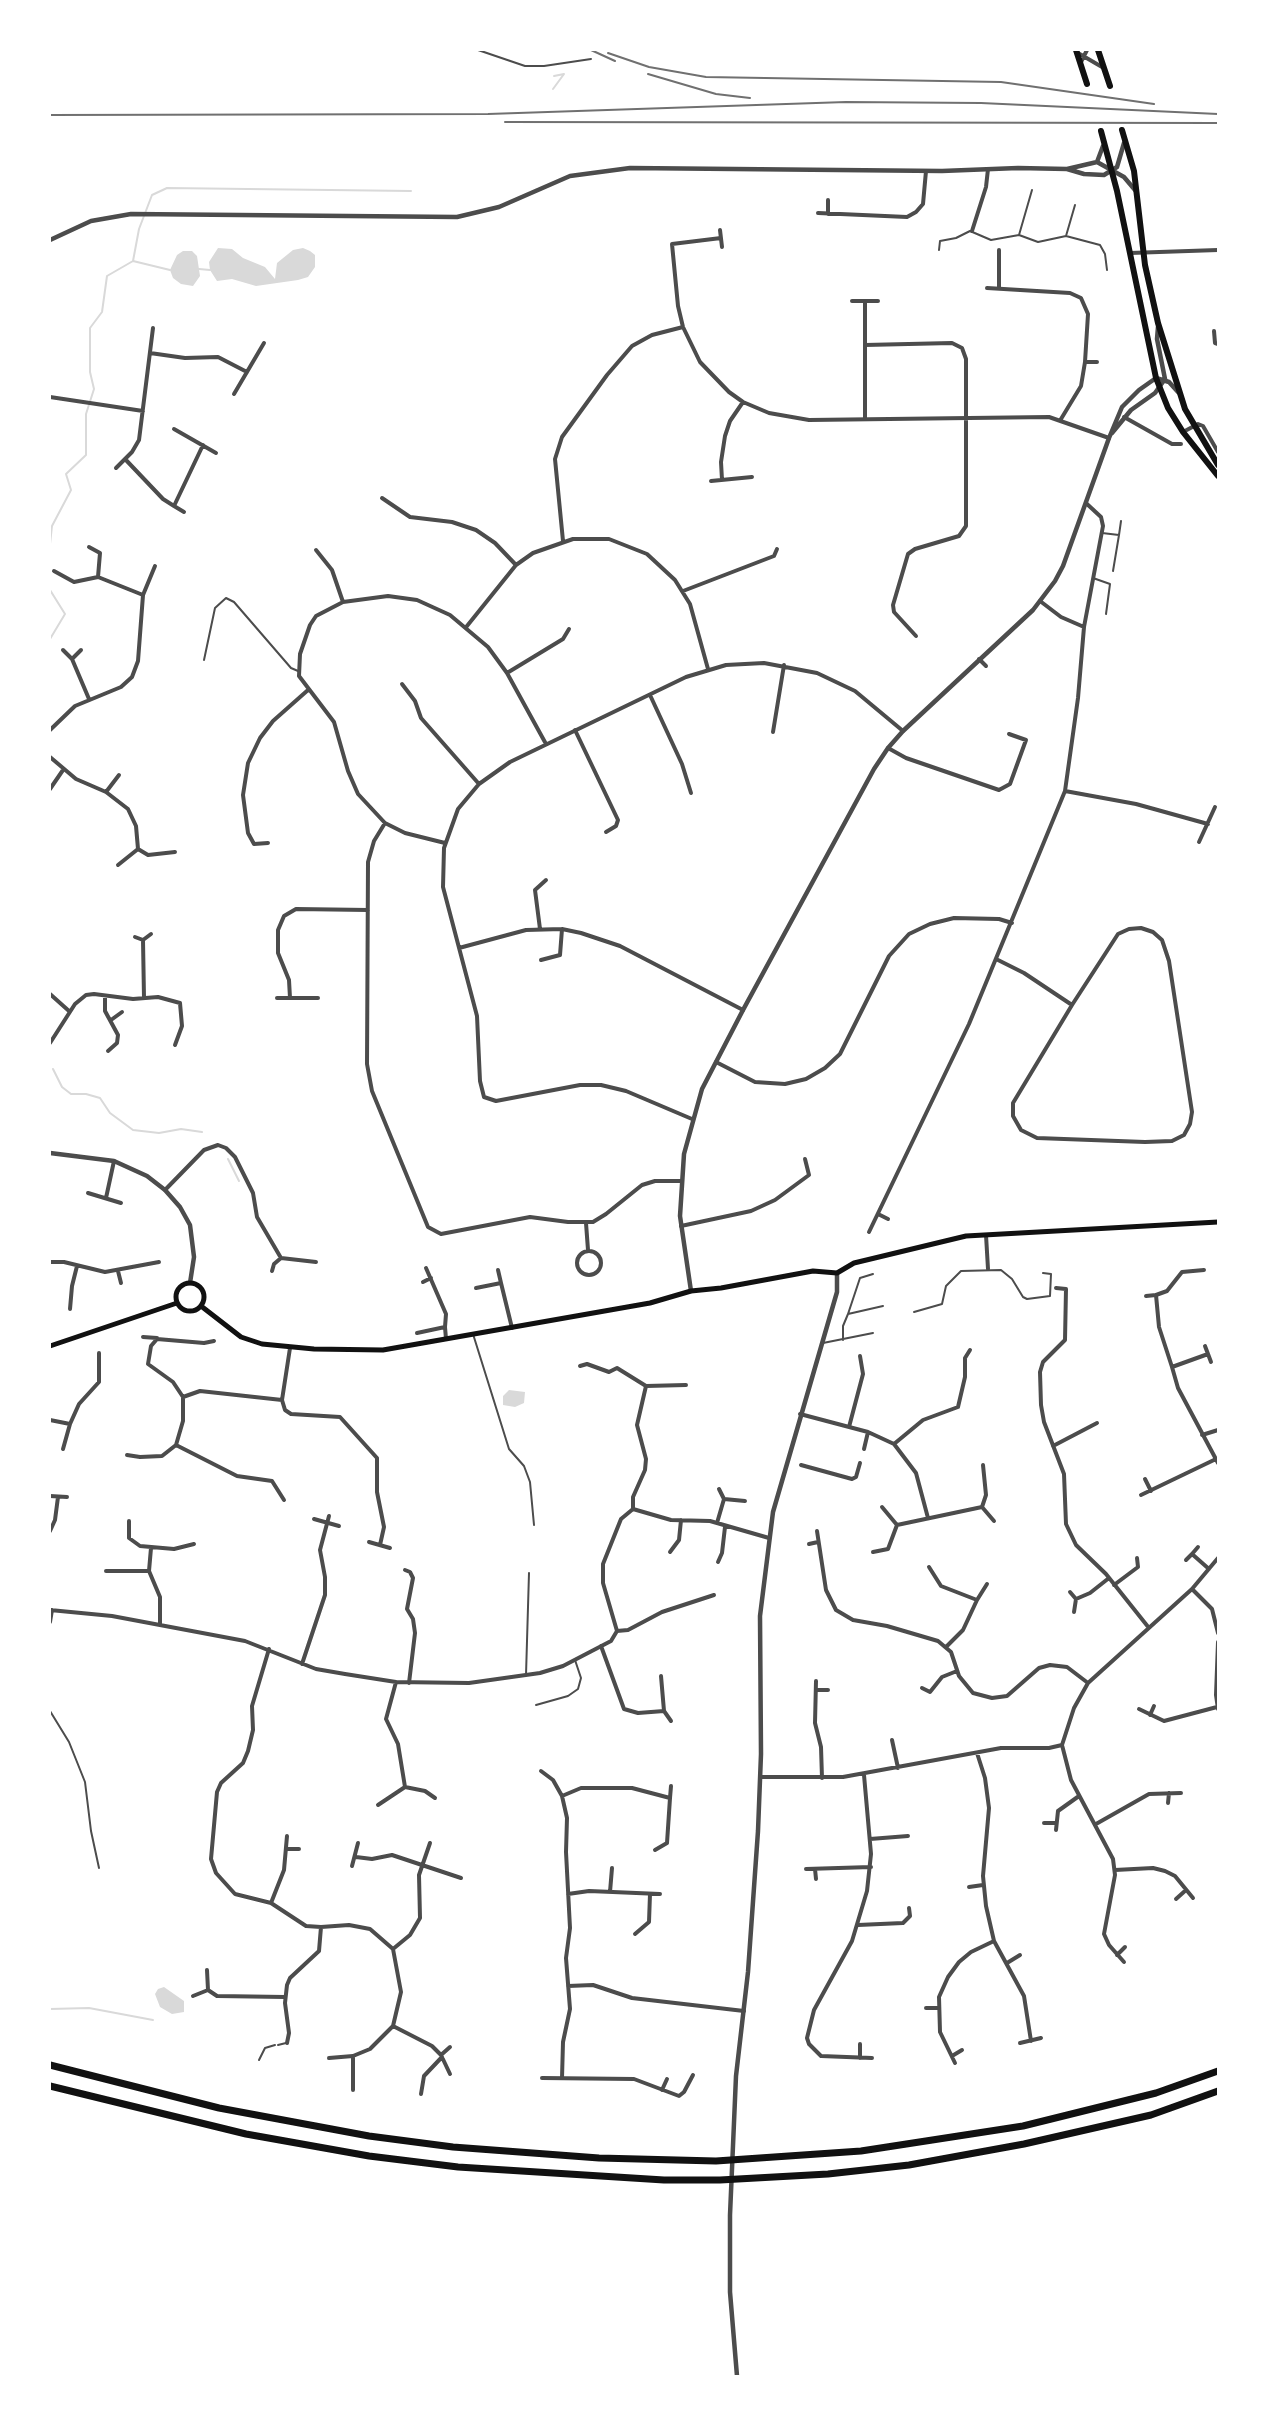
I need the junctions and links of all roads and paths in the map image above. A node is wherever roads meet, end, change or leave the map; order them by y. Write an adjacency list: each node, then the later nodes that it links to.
1 (478, 50): 6 (lane)
2 (1087, 50): 5 (street)
3 (1098, 50): 8 (main road)
4 (1076, 51): 5 (street); 7 (main road)
5 (1085, 56): 7 (street); 8 (street)
6 (591, 59)
7 (1080, 64): 9 (main road)
8 (1106, 71): 10 (main road)
9 (1087, 84)
10 (1110, 86)
11 (1122, 130): 13 (main road)
12 (1102, 134): 14 (street); 17 (main road)
13 (1125, 138): 17 (street); 22 (main road)
14 (1097, 162): 16 (street); 17 (street)
15 (988, 169): 16 (street); 18 (street); 28 (street)
16 (1067, 169): 19 (street)
17 (1112, 170): 19 (street); 20 (main road); 22 (street)
18 (926, 171): 26 (street); 32 (street)
19 (1104, 175): 20 (street)
20 (1115, 183): 40 (main road)
21 (1032, 190): 29 (lane)
22 (1137, 192): 39 (main road)
23 (828, 200): 26 (street)
24 (1075, 205): 30 (lane)
25 (818, 213): 26 (street)
26 (828, 214)
27 (720, 230): 31 (street)
28 (972, 231): 29 (lane); 36 (lane)
29 (1019, 235): 30 (lane)
30 (1066, 236): 41 (lane)
31 (721, 238): 33 (street); 35 (street)
32 (50, 240)
33 (672, 244): 34 (street); 48 (street)
34 (664, 245)
35 (722, 247)
36 (939, 249)
37 (999, 250): 43 (street)
38 (1218, 250): 39 (street)
39 (1143, 252): 40 (street); 47 (main road)
40 (1130, 253): 58 (main road)
41 (1107, 270)
42 (987, 288): 43 (street)
43 (999, 288): 55 (street)
44 (852, 301): 45 (street)
45 (865, 301): 46 (street); 53 (street)
46 (878, 301)
47 (1158, 323): 59 (street); 61 (main road)
48 (683, 327): 64 (street); 92 (street)
49 (153, 328): 54 (street)
50 (1214, 331): 52 (street)
51 (264, 343): 57 (street)
52 (1218, 344)
53 (865, 345): 66 (street); 68 (street)
54 (150, 353): 57 (street); 65 (street)
55 (1085, 362): 56 (street); 69 (street)
56 (1097, 362)
57 (247, 372): 62 (street)
58 (1156, 378): 59 (street); 60 (main road); 73 (street)
59 (1165, 379): 60 (street); 61 (street)
60 (1160, 387): 67 (street); 72 (main road)
61 (1178, 392): 70 (main road)
62 (234, 394)
63 (50, 397): 65 (street)
64 (743, 402): 68 (street); 83 (street)
65 (143, 411): 78 (street)
66 (966, 417): 68 (street); 69 (street); 110 (street)
67 (1124, 417): 73 (street); 74 (street)
68 (865, 419)
69 (1060, 419): 73 (street)
70 (1193, 426): 72 (street); 76 (street); 79 (main road)
71 (174, 429): 75 (street)
72 (1183, 432): 81 (main road)
73 (1109, 438): 86 (street)
74 (1181, 444)
75 (203, 445): 77 (street); 87 (street)
76 (1218, 452)
77 (216, 453)
78 (125, 459): 80 (street); 87 (street)
79 (1218, 465)
80 (116, 468)
81 (1218, 476)
82 (752, 477): 83 (street)
83 (722, 480): 84 (street)
84 (711, 481)
85 (382, 498): 96 (street)
86 (1087, 504): 90 (street); 104 (street)
87 (174, 506): 88 (street)
88 (184, 512)
89 (1122, 521): 91 (lane)
90 (1102, 533): 91 (lane); 101 (street)
91 (1119, 536): 99 (lane)
92 (563, 541): 96 (street); 102 (street)
93 (89, 546): 100 (street)
94 (777, 549): 102 (street)
95 (316, 550): 105 (street)
96 (516, 565): 107 (street)
97 (155, 566): 103 (street)
98 (54, 571): 100 (street)
99 (1113, 571)
100 (98, 577): 103 (street)
101 (1093, 578): 106 (lane); 108 (street)
102 (684, 591): 118 (street)
103 (143, 595): 124 (street)
104 (1040, 601): 108 (street); 114 (street)
105 (343, 602): 107 (street); 119 (street)
106 (1106, 614)
107 (466, 626): 120 (street)
108 (1084, 627): 137 (street)
109 (569, 630): 120 (street)
110 (916, 636)
111 (63, 650): 113 (street)
112 (81, 650): 113 (street)
113 (72, 659): 124 (street)
114 (979, 659): 117 (street); 127 (street)
115 (204, 660): 119 (lane)
116 (784, 665): 118 (street); 127 (street); 128 (street)
117 (986, 666)
118 (708, 669): 123 (street)
119 (298, 671): 122 (street)
120 (507, 673): 130 (street)
121 (402, 684): 135 (street)
122 (308, 690): 141 (street); 145 (street)
123 (650, 694): 126 (street); 139 (street)
124 (89, 699): 125 (street)
125 (50, 730)
126 (575, 730): 130 (street); 143 (street)
127 (903, 730): 131 (street)
128 (773, 732)
129 (1009, 734): 131 (street)
130 (546, 744): 135 (street)
131 (888, 748): 170 (street)
132 (50, 757): 133 (street)
133 (63, 770): 136 (street); 138 (street)
134 (119, 775): 138 (street)
135 (479, 783): 146 (street)
136 (50, 789)
137 (1065, 791): 142 (street); 152 (street)
138 (106, 792): 147 (street)
139 (691, 793)
140 (1215, 807): 142 (street)
141 (385, 823): 146 (street); 151 (street)
142 (1208, 824): 144 (street)
143 (606, 832)
144 (1199, 842)
145 (268, 843)
146 (445, 843): 158 (street)
147 (138, 849): 148 (street); 149 (street)
148 (175, 852)
149 (118, 865)
150 (546, 880): 153 (street)
151 (368, 910): 165 (street); 192 (street)
152 (1012, 923): 159 (street); 179 (street)
153 (540, 929): 154 (street); 158 (street)
154 (562, 929): 160 (street); 170 (street)
155 (151, 934): 157 (street)
156 (135, 938): 157 (street)
157 (143, 940): 163 (street)
158 (459, 948): 180 (street)
159 (996, 959): 169 (street); 189 (street)
160 (542, 960)
161 (50, 994): 171 (street)
162 (105, 996): 163 (street); 171 (street); 173 (street)
163 (144, 998): 168 (street)
164 (277, 998): 165 (street)
165 (290, 998): 166 (street)
166 (318, 998)
167 (188, 1002): 168 (street)
168 (180, 1003): 174 (street)
169 (1072, 1005): 169 (street)
170 (743, 1010): 179 (street)
171 (69, 1011): 176 (street)
172 (123, 1012): 173 (street)
173 (111, 1020): 178 (street)
174 (179, 1036): 175 (street); 177 (street)
175 (186, 1039)
176 (50, 1043)
177 (175, 1045)
178 (108, 1051)
179 (715, 1062): 180 (street)
180 (692, 1119): 184 (street)
181 (50, 1153): 183 (street)
182 (805, 1159): 193 (street)
183 (114, 1161): 185 (street); 187 (street)
184 (681, 1181): 192 (street); 193 (street)
185 (165, 1190): 197 (street); 214 (street)
186 (88, 1194): 187 (street)
187 (106, 1198): 188 (street)
188 (121, 1203)
189 (878, 1214): 190 (street); 194 (street)
190 (888, 1219)
191 (1218, 1222): 195 (main road)
192 (585, 1223): 196 (street)
193 (681, 1226): 218 (street)
194 (869, 1232)
195 (986, 1234): 203 (street); 208 (main road)
196 (588, 1250): 196 (street)
197 (281, 1258): 200 (street); 207 (street)
198 (50, 1262): 201 (street)
199 (159, 1262): 206 (street)
200 (316, 1262)
201 (77, 1266): 206 (street); 224 (street)
202 (426, 1268): 211 (street)
203 (988, 1269): 209 (lane); 225 (lane)
204 (498, 1270): 215 (street)
205 (1204, 1270): 219 (street)
206 (118, 1271): 213 (street)
207 (272, 1271)
208 (837, 1273): 218 (main road); 237 (street)
209 (1043, 1273)
210 (873, 1274): 226 (lane)
211 (431, 1278): 212 (street); 227 (street)
212 (423, 1282)
213 (121, 1283)
214 (190, 1283): 221 (main road); 222 (main road)
215 (501, 1283): 216 (street); 228 (street)
216 (476, 1288)
217 (1056, 1288): 262 (street)
218 (692, 1291): 228 (main road)
219 (1156, 1295): 220 (street); 247 (street)
220 (1146, 1296)
221 (177, 1303): 222 (main road); 238 (main road)
222 (201, 1306): 240 (main road)
223 (883, 1306): 226 (lane)
224 (70, 1309)
225 (914, 1312)
226 (848, 1314): 235 (lane)
227 (445, 1327): 229 (street); 234 (street)
228 (512, 1328): 231 (main road)
229 (417, 1333)
230 (873, 1333): 235 (lane)
231 (473, 1334): 234 (main road); 291 (lane)
232 (144, 1337): 233 (street)
233 (158, 1339): 236 (street); 250 (street)
234 (446, 1340): 240 (main road)
235 (843, 1340): 237 (lane)
236 (214, 1341)
237 (820, 1343): 252 (street)
238 (50, 1346)
239 (1205, 1346): 243 (street)
240 (290, 1348): 251 (street)
241 (969, 1350): 260 (street)
242 (99, 1353): 255 (street)
243 (1208, 1354): 245 (street); 247 (street)
244 (861, 1356): 256 (street)
245 (1211, 1362)
246 (580, 1366): 249 (street)
247 (1172, 1367): 259 (street)
248 (686, 1385): 249 (street)
249 (646, 1386): 282 (street)
250 (183, 1397): 251 (street); 261 (street)
251 (282, 1400): 302 (street)
252 (800, 1414): 256 (street); 297 (street)
253 (50, 1420): 255 (street)
254 (1097, 1423): 262 (street)
255 (70, 1424): 263 (street)
256 (849, 1427): 258 (street)
257 (1218, 1430): 259 (street)
258 (868, 1432): 260 (street); 264 (street)
259 (1202, 1436): 266 (street)
260 (894, 1444): 284 (street)
261 (176, 1445): 265 (street); 278 (street)
262 (1053, 1446): 319 (street)
263 (63, 1449)
264 (864, 1449)
265 (127, 1455)
266 (1217, 1461): 272 (street)
267 (860, 1463): 269 (street)
268 (983, 1465): 281 (street)
269 (801, 1466)
270 (1145, 1479): 272 (street)
271 (719, 1489): 277 (street)
272 (1151, 1491): 273 (street)
273 (1141, 1495)
274 (50, 1496): 275 (street)
275 (58, 1497): 276 (street); 296 (street)
276 (67, 1497)
277 (724, 1499): 279 (street); 290 (street)
278 (284, 1500)
279 (745, 1501)
280 (882, 1507): 292 (street)
281 (982, 1507): 284 (street); 288 (street)
282 (633, 1509): 286 (street); 332 (street)
283 (329, 1516): 289 (street)
284 (928, 1518): 292 (street)
285 (314, 1519): 289 (street)
286 (681, 1520): 290 (street); 306 (street)
287 (129, 1521): 304 (street)
288 (994, 1521)
289 (327, 1523): 293 (street); 339 (street)
290 (717, 1523): 294 (street)
291 (534, 1525)
292 (897, 1525): 307 (street)
293 (339, 1526)
294 (725, 1527): 297 (street); 312 (street)
295 (817, 1531): 299 (street)
296 (50, 1532)
297 (769, 1538): 364 (street)
298 (369, 1542): 302 (street)
299 (819, 1542): 301 (street); 336 (street)
300 (194, 1544): 304 (street)
301 (808, 1544)
302 (380, 1545): 305 (street)
303 (1198, 1547): 308 (street)
304 (151, 1548): 317 (street)
305 (390, 1548)
306 (670, 1552)
307 (873, 1552)
308 (1192, 1554): 311 (street); 314 (street)
309 (1137, 1558): 321 (street)
310 (1218, 1558): 314 (street)
311 (1186, 1560)
312 (718, 1562)
313 (929, 1567): 326 (street)
314 (1209, 1569): 322 (street)
315 (405, 1570): 345 (street)
316 (105, 1571): 317 (street)
317 (149, 1571): 330 (street)
318 (529, 1573): 341 (lane)
319 (1109, 1578): 321 (street); 325 (street)
320 (987, 1584): 326 (street)
321 (1114, 1585): 331 (street)
322 (1192, 1589): 331 (street); 333 (street)
323 (1070, 1592): 325 (street)
324 (714, 1595): 332 (street)
325 (1076, 1599): 328 (street)
326 (977, 1600): 336 (street)
327 (51, 1610): 329 (street); 330 (street)
328 (1074, 1612)
329 (50, 1622)
330 (160, 1625): 337 (street)
331 (1149, 1628): 346 (street)
332 (617, 1631): 335 (street)
333 (1218, 1633)
334 (1218, 1642): 352 (street)
335 (601, 1646): 338 (street); 355 (street)
336 (946, 1647): 340 (street)
337 (269, 1649): 339 (street); 408 (street)
338 (575, 1660): 341 (street); 350 (lane)
339 (302, 1664): 343 (street)
340 (957, 1671): 346 (street); 347 (street)
341 (526, 1675): 345 (street)
342 (661, 1676): 355 (street)
343 (396, 1682): 345 (street); 367 (street)
344 (816, 1682): 348 (street)
345 (409, 1683)
346 (1088, 1683): 359 (street)
347 (922, 1688)
348 (816, 1690): 349 (street); 365 (street)
349 (828, 1690)
350 (536, 1705)
351 (1154, 1706): 356 (street)
352 (1218, 1708): 356 (street)
353 (1139, 1709): 356 (street)
354 (50, 1711): 392 (lane)
355 (664, 1711): 357 (street)
356 (1150, 1714)
357 (671, 1721)
358 (892, 1740): 361 (street)
359 (1062, 1745): 360 (street); 371 (street)
360 (977, 1753): 361 (street); 399 (street)
361 (898, 1768): 363 (street)
362 (542, 1771): 370 (street)
363 (864, 1774): 365 (street); 382 (street)
364 (760, 1777): 365 (street); 427 (street)
365 (822, 1778)
366 (671, 1786): 373 (street)
367 (405, 1787): 372 (street); 375 (street)
368 (1169, 1793): 369 (street); 374 (street); 378 (street)
369 (1181, 1793)
370 (562, 1796): 373 (street); 403 (street)
371 (1079, 1796): 376 (street); 378 (street)
372 (435, 1798)
373 (670, 1798): 387 (street)
374 (1168, 1803)
375 (378, 1805)
376 (1056, 1822): 377 (street); 379 (street)
377 (1044, 1823)
378 (1095, 1824): 396 (street)
379 (1056, 1830)
380 (287, 1836): 385 (street)
381 (908, 1836): 382 (street)
382 (870, 1839): 391 (street)
383 (358, 1843): 388 (street)
384 (430, 1843): 390 (street)
385 (286, 1849): 386 (street); 408 (street)
386 (300, 1850)
387 (655, 1850)
388 (356, 1857): 389 (street); 390 (street)
389 (352, 1866)
390 (422, 1866): 397 (street); 415 (street)
391 (871, 1867): 395 (street); 410 (street)
392 (99, 1868)
393 (612, 1868): 402 (street)
394 (806, 1869): 395 (street)
395 (815, 1869): 398 (street)
396 (1115, 1869): 401 (street); 417 (street)
397 (461, 1878)
398 (816, 1879)
399 (983, 1885): 400 (street); 413 (street)
400 (969, 1887)
401 (1186, 1890): 406 (street); 407 (street)
402 (610, 1892): 403 (street); 404 (street)
403 (568, 1894): 421 (street)
404 (650, 1894): 405 (street); 412 (street)
405 (660, 1894)
406 (1194, 1898)
407 (1176, 1899)
408 (271, 1903): 411 (street)
409 (909, 1908): 410 (street)
410 (858, 1925): 440 (street)
411 (321, 1927): 415 (street); 424 (street)
412 (635, 1934)
413 (994, 1941): 419 (street); 426 (street)
414 (1125, 1947): 417 (street)
415 (393, 1948): 428 (street)
416 (1020, 1955): 419 (street)
417 (1117, 1955): 418 (street)
418 (1124, 1962)
419 (1006, 1964): 430 (street)
420 (207, 1970): 422 (street)
421 (568, 1986): 427 (street); 449 (street)
422 (208, 1990): 423 (street); 424 (street)
423 (193, 1995)
424 (285, 1997): 431 (street)
425 (926, 2007): 426 (street)
426 (938, 2008): 438 (street)
427 (744, 2011): 456 (street)
428 (393, 2026): 436 (street); 437 (street)
429 (1041, 2038): 430 (street)
430 (1031, 2041): 432 (street)
431 (287, 2043): 442 (lane)
432 (1020, 2043)
433 (860, 2044): 440 (street)
434 (450, 2047): 437 (street)
435 (962, 2050): 438 (street)
436 (353, 2056): 439 (street); 452 (street)
437 (441, 2056): 446 (street); 455 (street)
438 (952, 2056): 443 (street)
439 (329, 2058)
440 (860, 2058): 441 (street)
441 (872, 2058)
442 (259, 2060)
443 (955, 2063)
444 (50, 2065): 445 (highway)
445 (1218, 2071)
446 (450, 2074)
447 (693, 2075): 453 (street)
448 (542, 2078): 449 (street)
449 (562, 2078): 453 (street)
450 (667, 2079): 453 (street)
451 (50, 2086): 454 (highway)
452 (353, 2090)
453 (663, 2090)
454 (1218, 2091)
455 (421, 2094)
456 (737, 2376)

